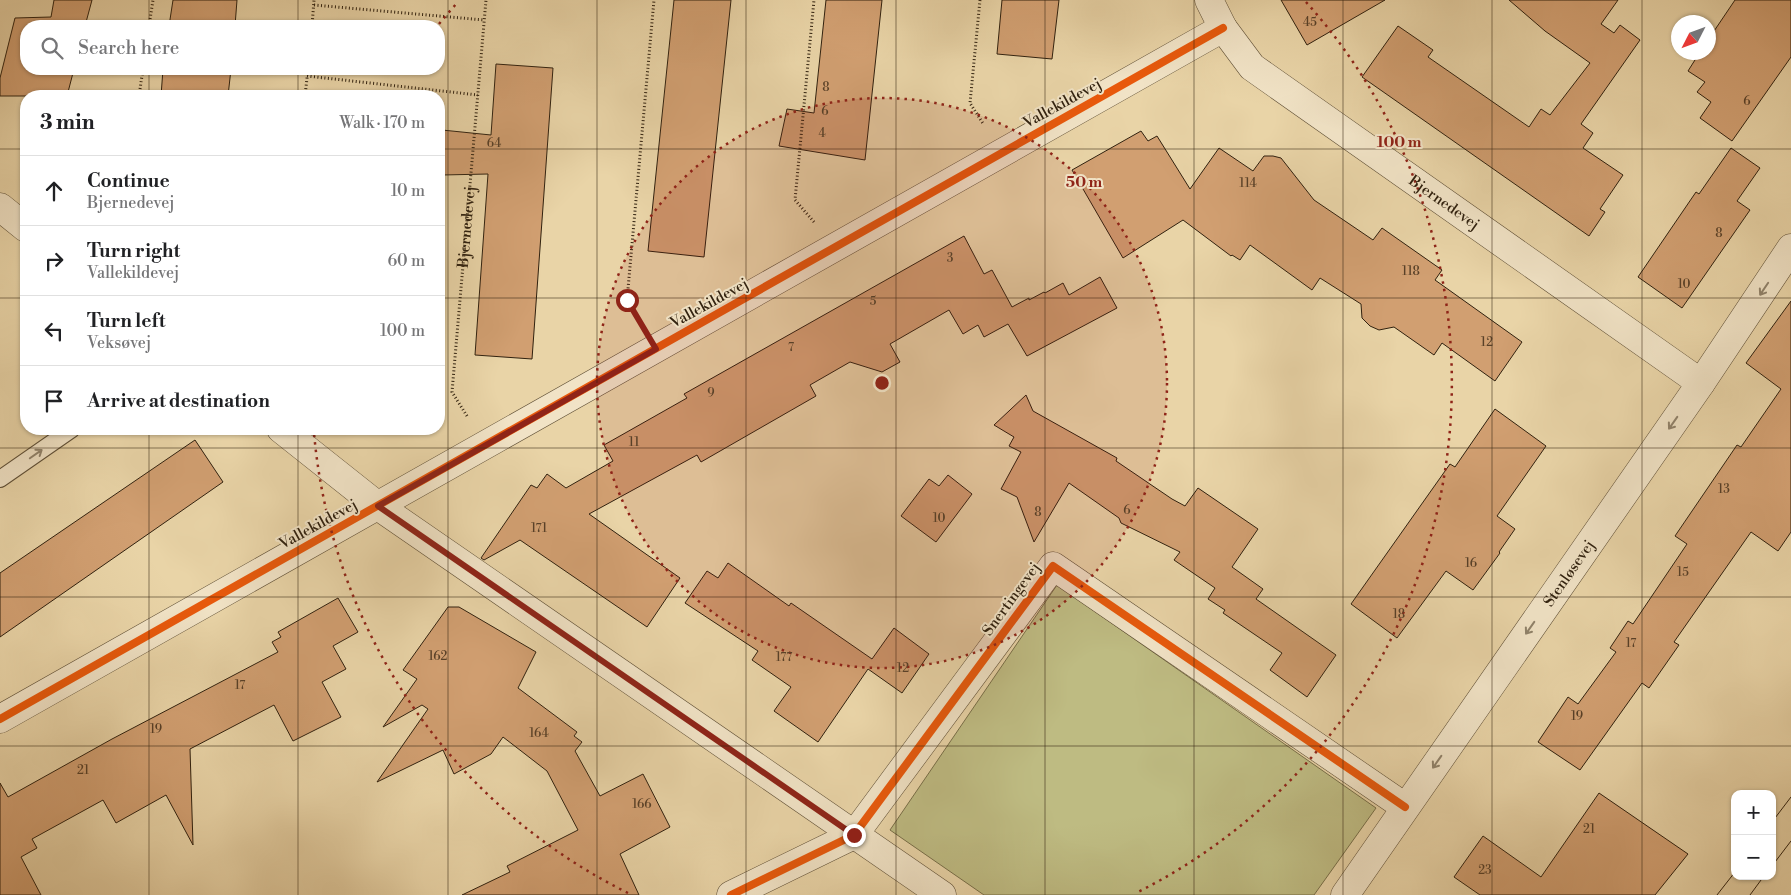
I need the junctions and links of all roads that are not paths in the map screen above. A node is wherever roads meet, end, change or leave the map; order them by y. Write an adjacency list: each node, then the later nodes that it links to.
1 (1209, 0): 2 (street, Bjernedevej)
2 (1223, 28): 6 (street, Bjernedevej); 10 (street, Vallekildevej)
3 (0, 208): 4 (street)
4 (20, 223)
5 (1791, 248): 6 (street, Stenløsevej, one-way to 6)
6 (1701, 383): 12 (street, Stenløsevej, one-way to 12)
7 (64, 435): 9 (lane, one-way to 7)
8 (289, 435): 10 (street)
9 (0, 480)
10 (378, 506): 11 (street, Vallekildevej); 13 (street)
11 (0, 719)
12 (1405, 807): 13 (street, Snertingevej); 16 (street, Stenløsevej)
13 (854, 835): 14 (street, Snertingevej); 15 (street)
14 (730, 895)
15 (942, 895)
16 (1345, 895)

